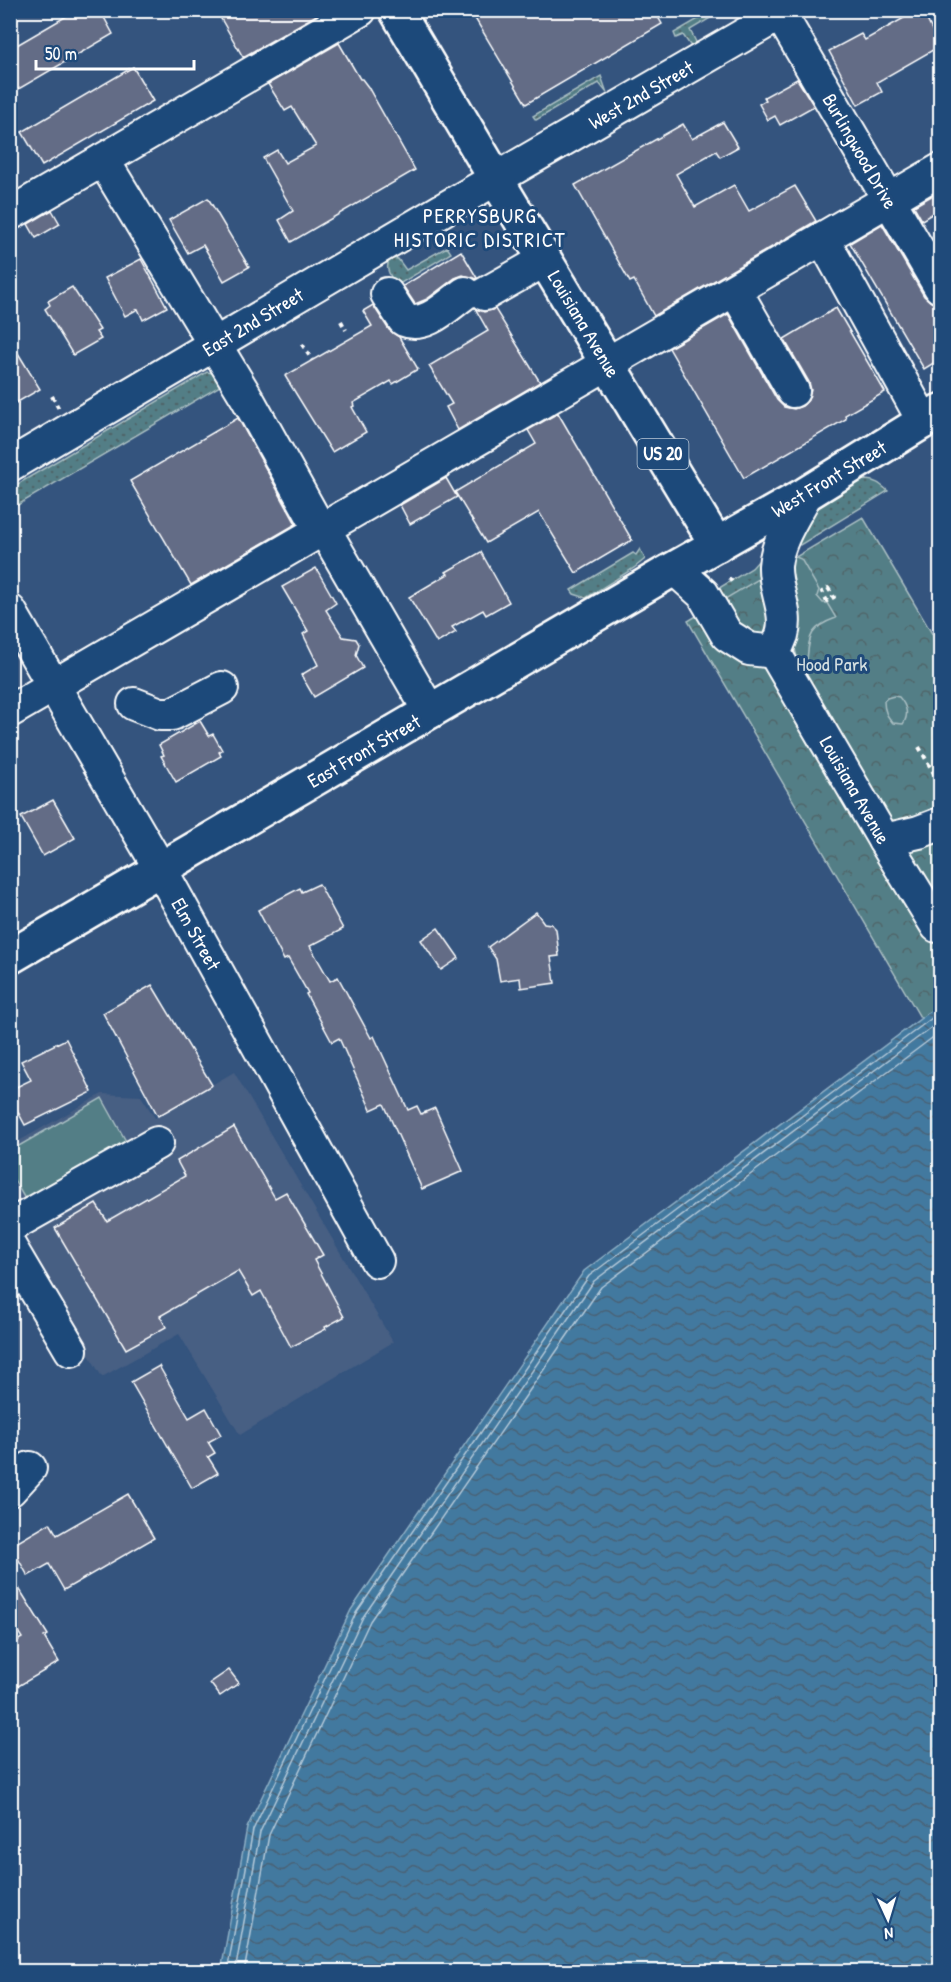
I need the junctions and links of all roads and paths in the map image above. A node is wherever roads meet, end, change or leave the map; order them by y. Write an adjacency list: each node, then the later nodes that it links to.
1 (360, 10): 4 (street)
2 (396, 10): 6 (main road, Louisiana Avenue / US 20)
3 (782, 12): 6 (street, West 2nd Street); 7 (street, Burlingwood Drive)
4 (103, 160): 8 (street); 19 (street)
5 (940, 170): 7 (street)
6 (496, 179): 10 (main road, Louisiana Avenue / US 20); 19 (street, East 2nd Street)
7 (889, 201): 9 (street); 11 (street, Burlingwood Drive)
8 (10, 214)
9 (823, 239): 12 (street); 25 (street)
10 (545, 260): 14 (street); 21 (main road, Louisiana Avenue / US 20)
11 (940, 287)
12 (735, 290): 21 (street); 22 (street)
13 (387, 294): 14 (street)
14 (474, 296): 17 (street)
15 (341, 321): 16 (path)
16 (346, 330)
17 (413, 335)
18 (302, 344): 20 (path)
19 (214, 345): 26 (street, East 2nd Street); 28 (street)
20 (312, 360)
21 (608, 365): 28 (street); 29 (main road, Louisiana Avenue / US 20)
22 (793, 391)
23 (52, 396): 24 (path)
24 (59, 410)
25 (932, 416): 27 (main road, West Front Street)
26 (10, 465)
27 (806, 494): 29 (main road, West Front Street); 32 (street)
28 (324, 529): 33 (street); 37 (street)
29 (717, 544): 30 (main road, East Front Street)
30 (675, 569): 32 (street); 37 (main road, East Front Street)
31 (10, 610): 33 (street, Elm Street)
32 (774, 652): 41 (street, Louisiana Avenue)
33 (54, 685): 36 (street); 42 (street, Elm Street)
34 (222, 688): 35 (street)
35 (134, 704)
36 (10, 711)
37 (430, 712): 42 (main road, East Front Street)
38 (919, 747): 39 (path)
39 (940, 784)
40 (940, 824): 41 (street)
41 (884, 840): 43 (street, Louisiana Avenue)
42 (161, 870): 44 (main road, East Front Street); 48 (street, Elm Street)
43 (937, 926)
44 (10, 957)
45 (157, 1143): 46 (street)
46 (10, 1226)
47 (10, 1247): 49 (street)
48 (377, 1261)
49 (71, 1350)

